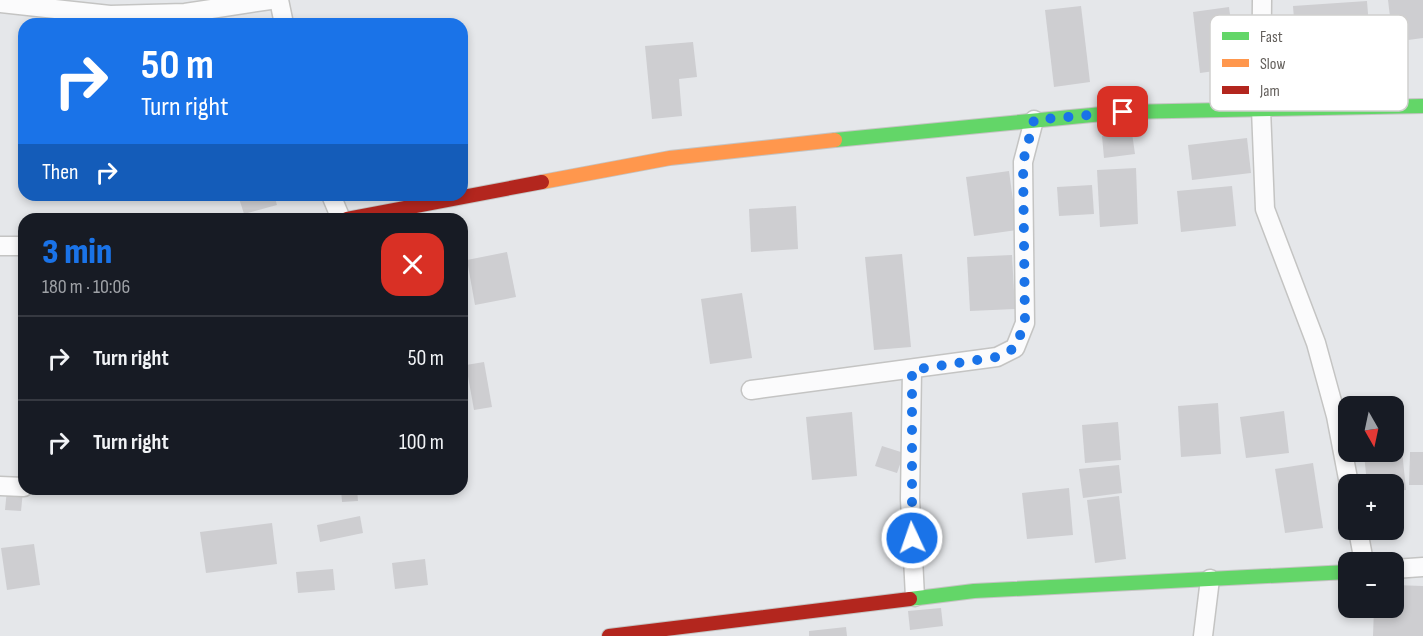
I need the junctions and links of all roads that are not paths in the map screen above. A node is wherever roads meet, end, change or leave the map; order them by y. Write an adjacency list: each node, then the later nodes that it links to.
1 (270, 0): 5 (street)
2 (279, 0): 7 (street)
3 (1262, 0): 6 (street)
4 (0, 3): 5 (street)
5 (22, 3)
6 (1262, 15)
7 (283, 18)
8 (1408, 106): 9 (street)
9 (1423, 106)
10 (1210, 111): 12 (street)
11 (1261, 111): 20 (street)
12 (1034, 120): 13 (street); 18 (street)
13 (468, 196)
14 (442, 201): 15 (street)
15 (379, 213)
16 (0, 246): 17 (street)
17 (18, 246)
18 (912, 370): 19 (street); 27 (street)
19 (751, 390)
20 (1347, 474)
21 (0, 486): 22 (street)
22 (18, 487)
23 (1423, 567): 24 (street)
24 (1404, 569)
25 (1338, 573): 26 (street)
26 (1210, 579): 27 (street); 29 (street)
27 (915, 597): 28 (street)
28 (609, 636)
29 (1203, 636)

